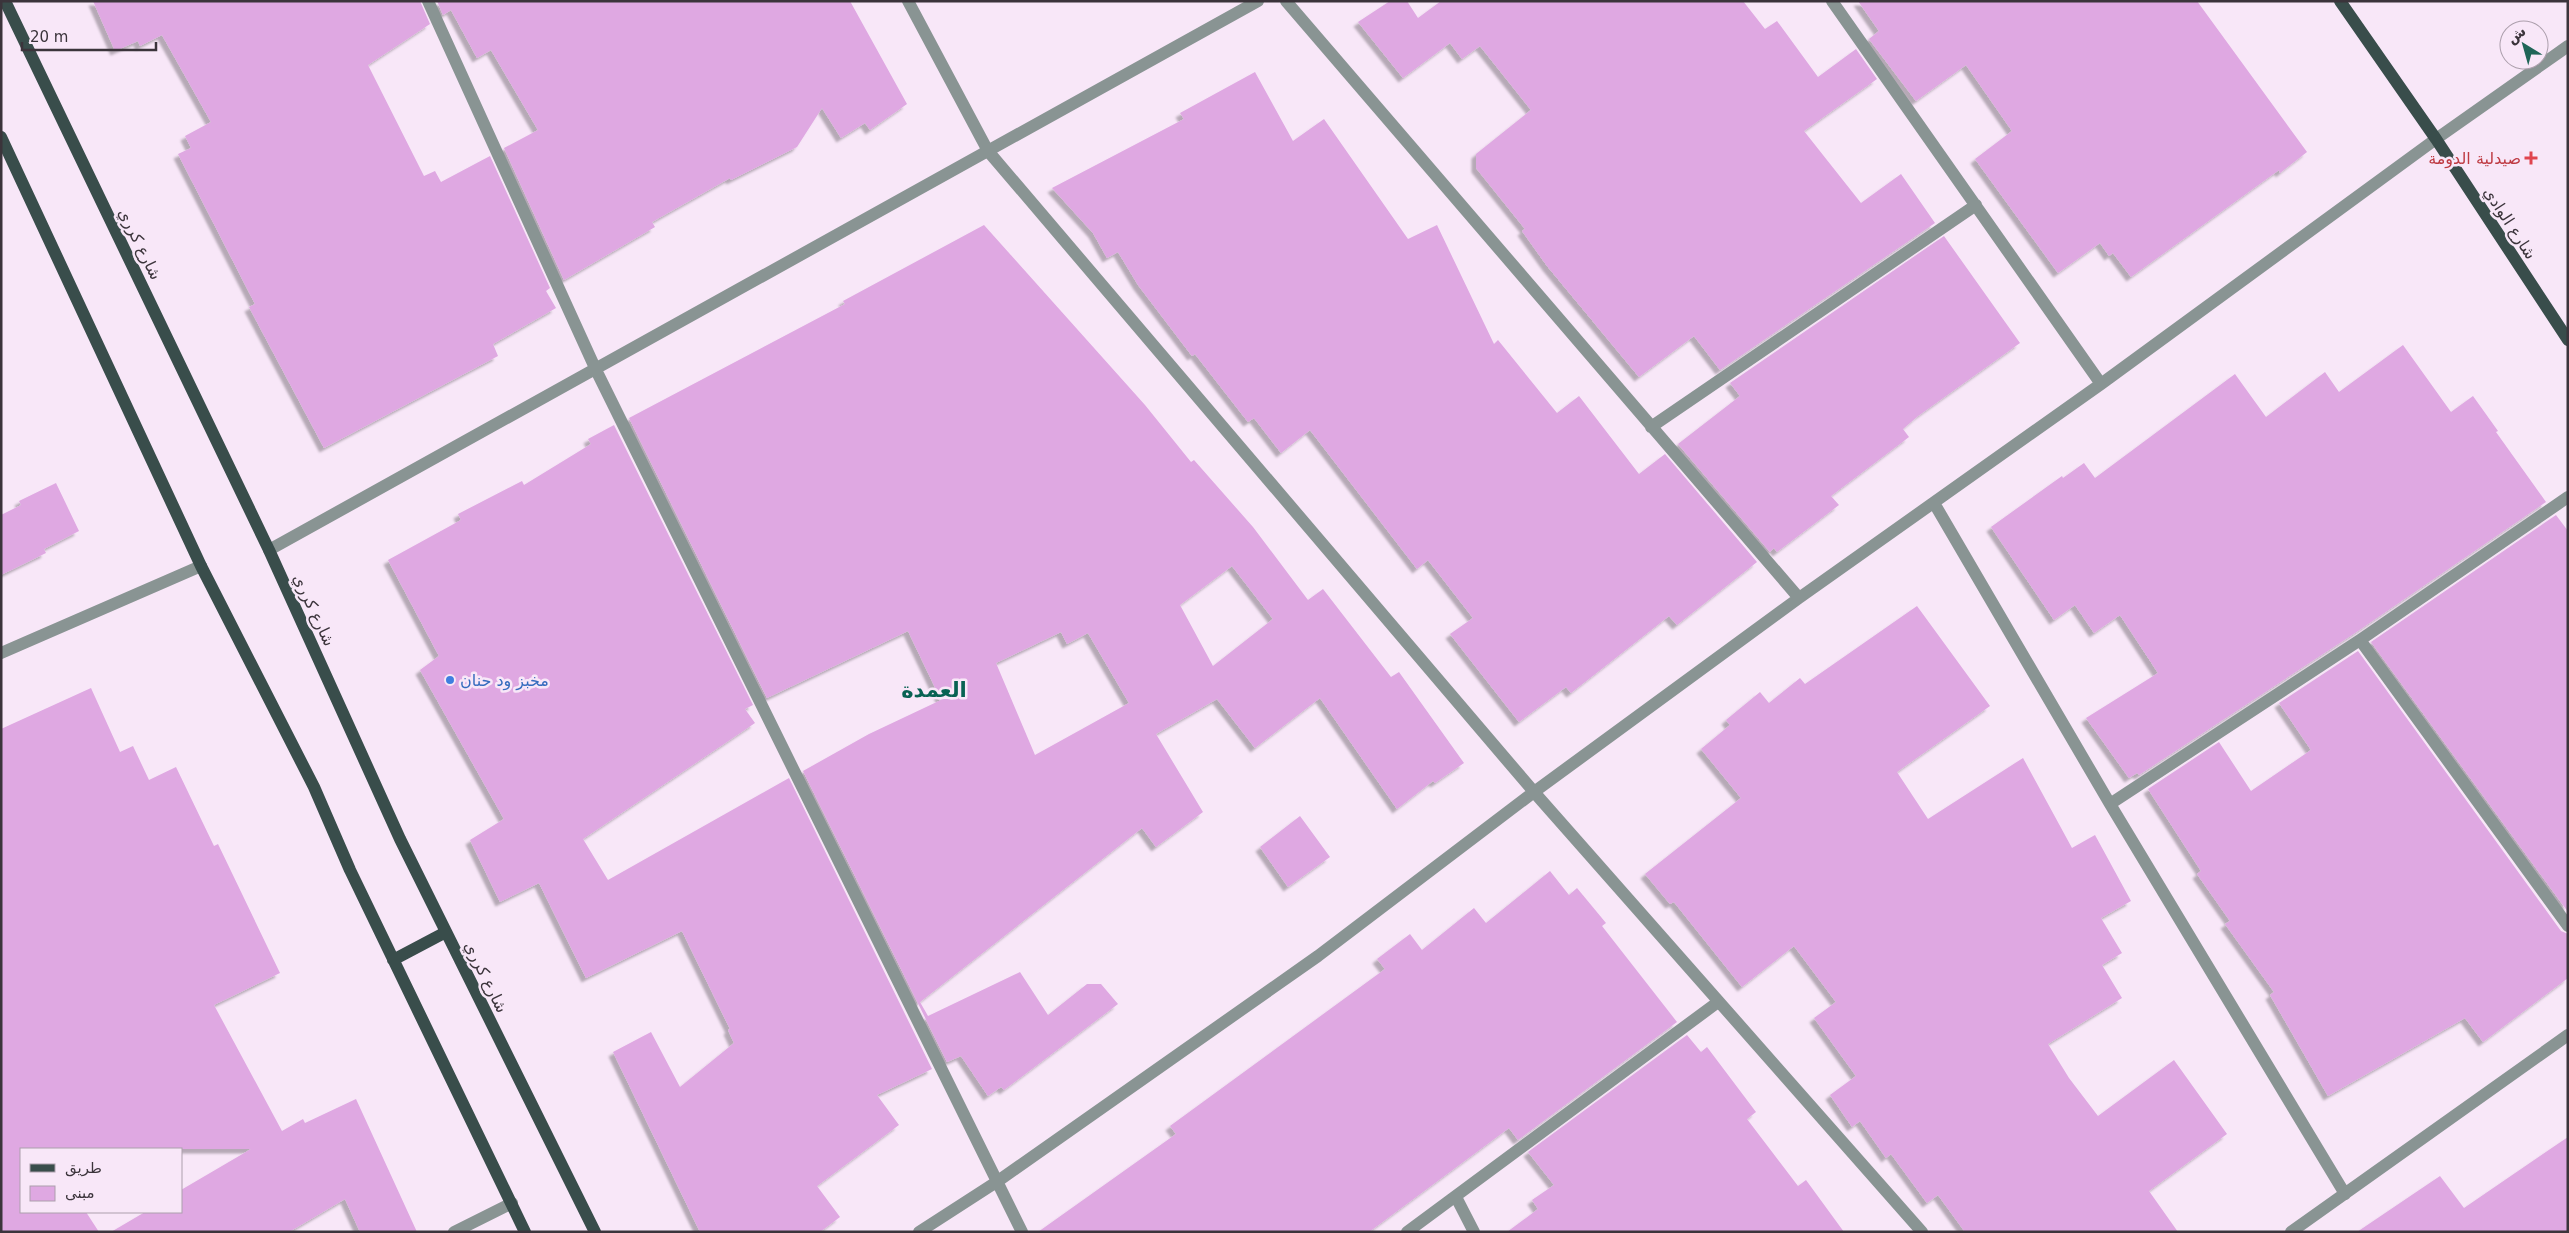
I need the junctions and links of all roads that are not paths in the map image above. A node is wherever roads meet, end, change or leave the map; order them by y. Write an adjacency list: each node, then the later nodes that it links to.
1 (5, 1): 19 (main road, شارع كرري)
2 (428, 1): 14 (street)
3 (908, 1): 11 (street)
4 (1258, 1): 11 (street)
5 (1286, 1): 16 (street)
6 (1832, 1): 12 (street)
7 (2340, 1): 10 (main road, شارع الوادي)
8 (2568, 46): 10 (street)
9 (1, 137): 20 (main road)
10 (2436, 139): 13 (main road, شارع الوادي); 15 (street)
11 (988, 151): 14 (street); 24 (street)
12 (1976, 205): 15 (street); 16 (street)
13 (2568, 340)
14 (596, 370): 19 (street); 31 (street)
15 (2101, 384): 18 (street)
16 (1651, 427): 21 (street)
17 (2568, 496): 22 (street)
18 (1934, 503): 21 (street); 25 (street)
19 (269, 550): 27 (main road, شارع كرري)
20 (201, 566): 23 (street); 28 (main road)
21 (1799, 598): 24 (street)
22 (2360, 640): 25 (street); 26 (street)
23 (1, 653)
24 (1534, 792): 29 (street); 31 (street)
25 (2110, 804): 32 (street)
26 (2568, 926)
27 (446, 932): 28 (main road); 35 (main road, شارع كرري)
28 (393, 960): 34 (main road)
29 (1718, 1002): 33 (street); 44 (street)
30 (2568, 1035): 32 (street)
31 (998, 1181): 40 (street); 41 (street)
32 (2344, 1194): 45 (street)
33 (1456, 1197): 42 (street); 43 (street)
34 (512, 1203): 36 (street); 37 (main road)
35 (587, 1216): 38 (main road, شارع كرري); 39 (main road)
36 (454, 1232)
37 (526, 1232)
38 (595, 1232)
39 (607, 1232)
40 (919, 1232)
41 (1022, 1232)
42 (1407, 1232)
43 (1474, 1232)
44 (1922, 1232)
45 (2291, 1232)

